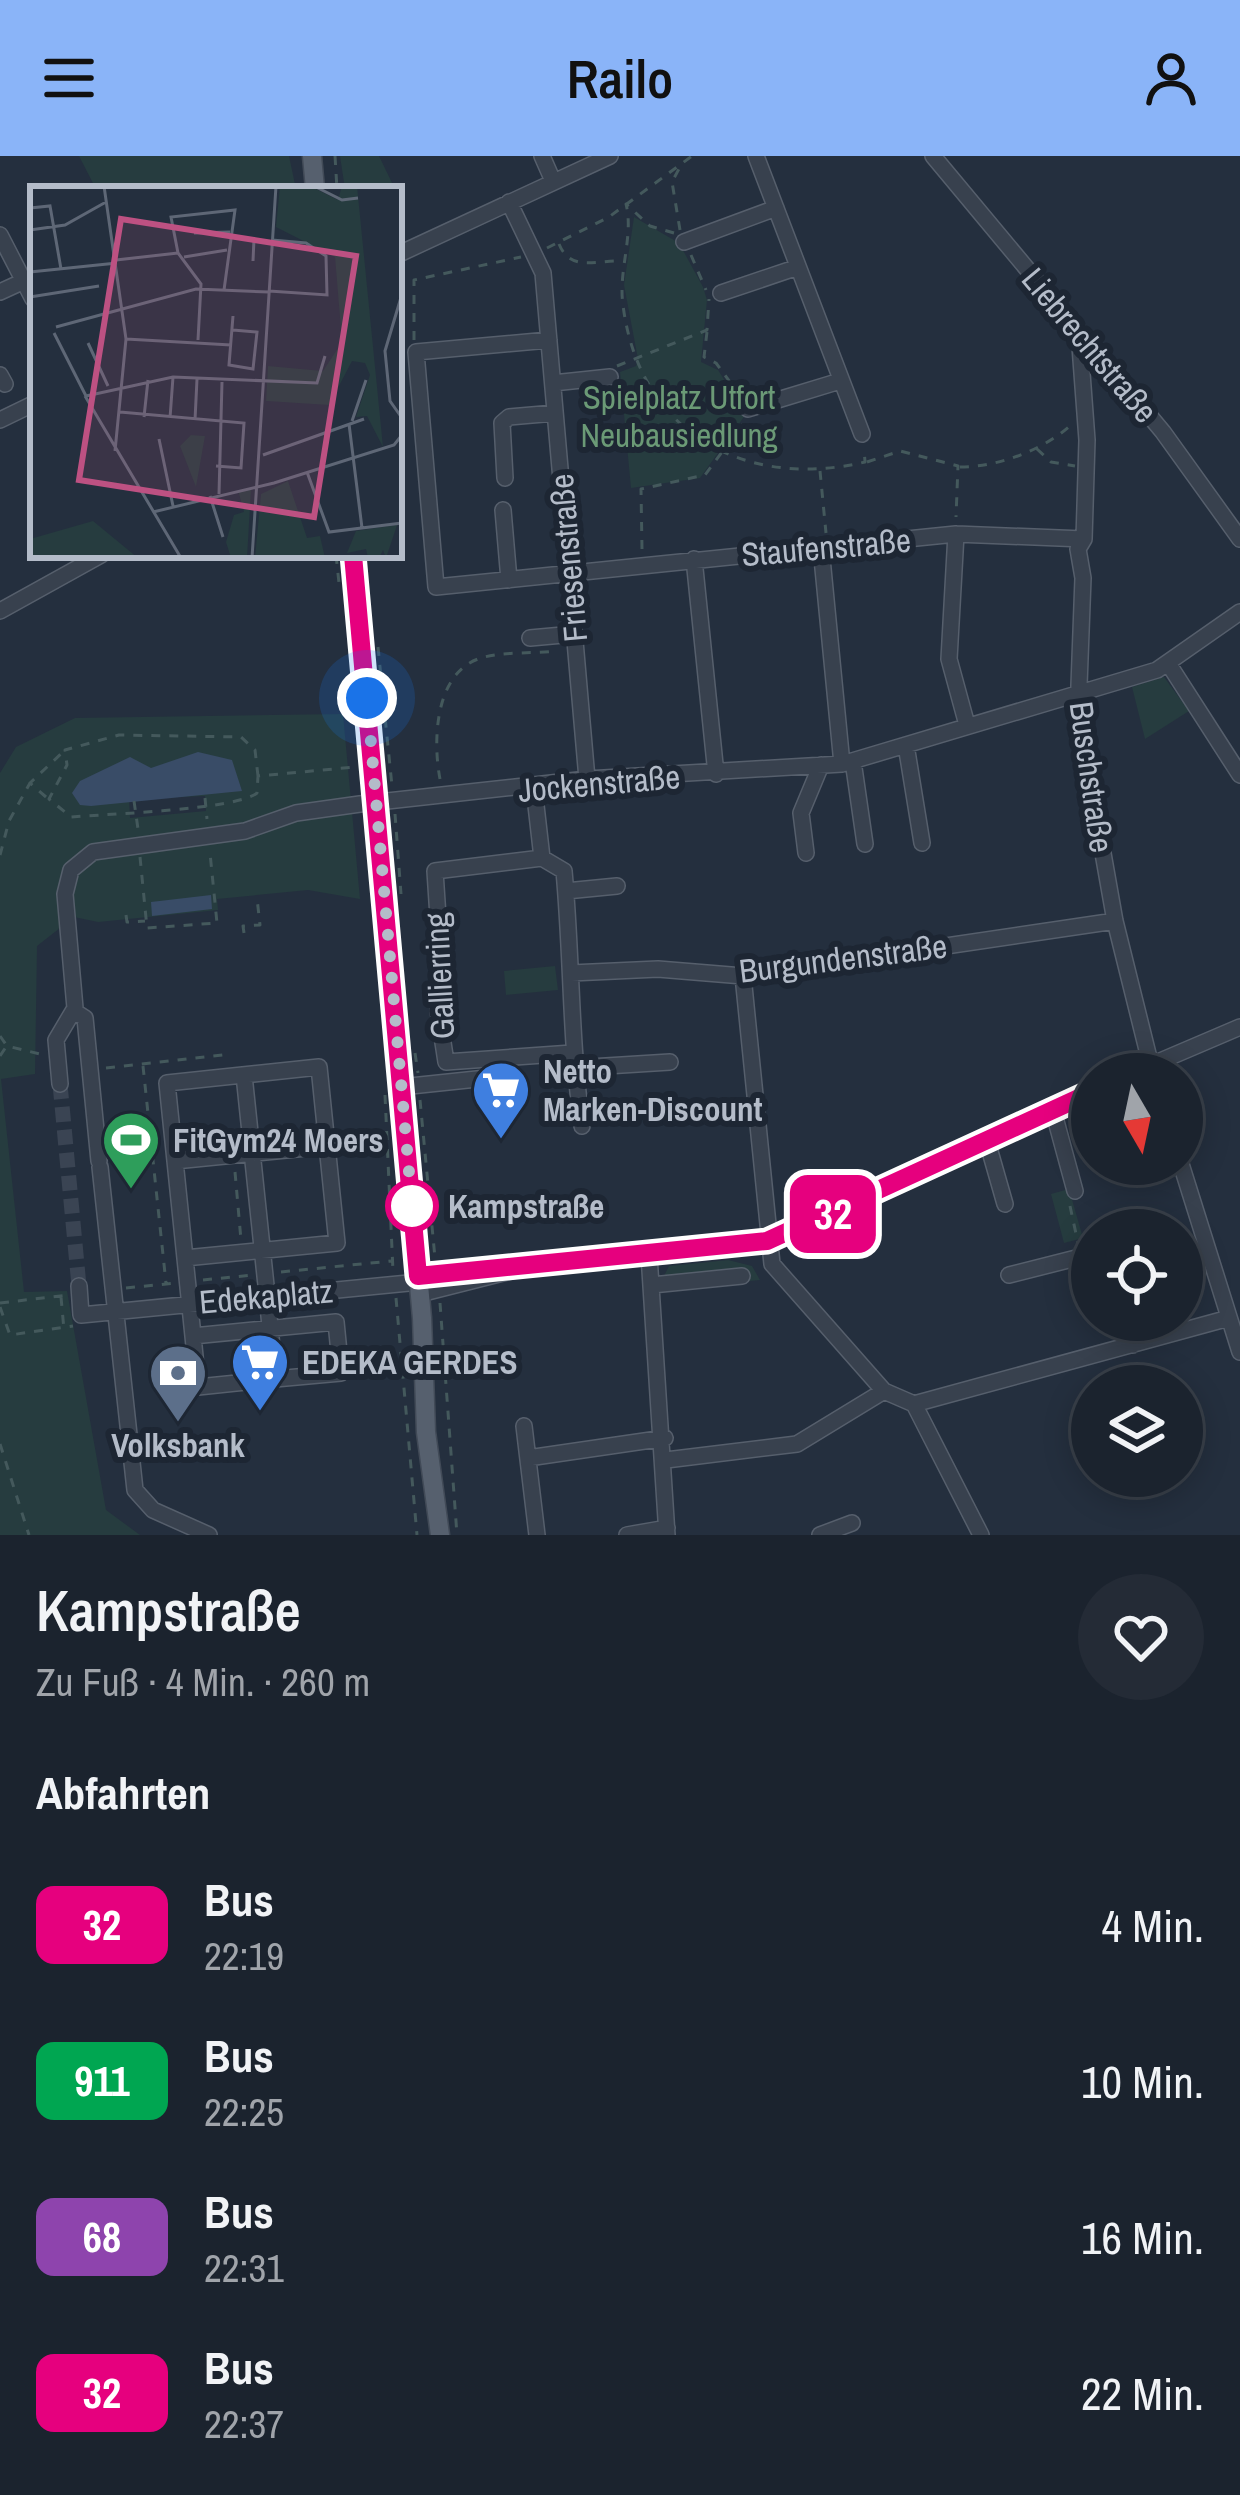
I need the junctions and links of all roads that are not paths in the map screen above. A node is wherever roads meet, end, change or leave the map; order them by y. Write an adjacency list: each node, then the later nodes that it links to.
1 (312, 156): 7 (main road)
2 (542, 156): 6 (street)
3 (610, 156): 6 (street)
4 (756, 156): 9 (street)
5 (933, 156): 18 (street, Liebrechtstraße)
6 (553, 181): 8 (street)
7 (315, 186)
8 (509, 202): 12 (street); 19 (street, Friesenstraße)
9 (776, 208): 11 (street); 13 (street)
10 (0, 235): 14 (street)
11 (684, 242)
12 (402, 253)
13 (798, 267): 16 (street); 21 (street)
14 (23, 281): 15 (street); 17 (street)
15 (0, 292)
16 (722, 293)
17 (30, 294)
18 (1079, 333): 31 (street, Liebrechtstraße); 32 (street, Buschstraße)
19 (549, 340): 22 (street, Friesenstraße); 38 (street, Staufenstraße)
20 (608, 372): 22 (street)
21 (840, 381): 24 (street); 27 (street)
22 (553, 383): 25 (street, Friesenstraße)
23 (30, 405): 26 (street)
24 (748, 410)
25 (555, 412): 28 (street); 37 (street, Friesenstraße)
26 (0, 420)
27 (862, 434)
28 (505, 478)
29 (503, 509): 38 (street)
30 (956, 534): 32 (street, Staufenstraße); 33 (street, Staufenstraße); 45 (street)
31 (1240, 538)
32 (1084, 539): 44 (street, Buschstraße)
33 (824, 548): 36 (street, Staufenstraße); 47 (street)
34 (95, 558): 39 (street)
35 (353, 558): 53 (main road)
36 (694, 559): 37 (street, Staufenstraße); 49 (street)
37 (568, 573): 38 (street, Staufenstraße); 42 (street, Friesenstraße)
38 (509, 580)
39 (0, 610)
40 (1240, 612): 43 (street, Jockenstraße)
41 (530, 638): 42 (street)
42 (571, 642): 51 (street, Friesenstraße)
43 (1168, 664): 44 (street, Jockenstraße); 50 (street)
44 (1078, 696): 45 (street, Jockenstraße); 60 (street, Buschstraße)
45 (967, 725): 46 (street, Jockenstraße)
46 (906, 745): 47 (street, Jockenstraße); 54 (street)
47 (848, 763): 48 (street, Jockenstraße); 55 (street)
48 (821, 765): 49 (street, Jockenstraße); 56 (street)
49 (716, 774): 51 (street, Jockenstraße)
50 (1240, 775)
51 (587, 778): 52 (street, Jockenstraße)
52 (534, 788): 53 (street, Jockenstraße); 57 (street)
53 (369, 803): 63 (street, Jockenstraße); 74 (main road)
54 (922, 843)
55 (866, 844)
56 (806, 853)
57 (542, 858): 59 (street); 69 (street, Gallierring)
58 (617, 886): 59 (street)
59 (566, 891): 61 (street)
60 (1114, 921): 62 (street, Burgundenstraße); 67 (street, Buschstraße)
61 (571, 974): 62 (street, Burgundenstraße); 69 (street)
62 (743, 976): 85 (street)
63 (75, 1003): 65 (street); 66 (street)
64 (1240, 1027): 68 (street)
65 (86, 1032): 66 (street); 98 (street)
66 (51, 1053): 73 (street)
67 (1147, 1053)
68 (1185, 1053)
69 (573, 1060): 70 (street); 77 (street)
70 (670, 1062)
71 (244, 1075): 79 (street); 80 (street); 81 (street)
72 (496, 1077): 74 (street)
73 (60, 1084)
74 (393, 1088): 92 (main road)
75 (1071, 1102): 76 (street)
76 (1053, 1110): 78 (street); 83 (street)
77 (582, 1126)
78 (987, 1141): 84 (street); 85 (street)
79 (327, 1146): 80 (street); 86 (street)
80 (252, 1154): 81 (street); 86 (street)
81 (175, 1161): 88 (street)
82 (1188, 1185): 97 (street)
83 (1074, 1186)
84 (1005, 1204)
85 (767, 1241): 87 (street); 105 (street)
86 (262, 1250): 88 (street); 95 (street)
87 (649, 1255): 92 (street); 93 (street)
88 (185, 1258): 96 (street)
89 (1071, 1259): 90 (street)
90 (1009, 1275)
91 (742, 1276): 93 (street)
92 (419, 1284): 95 (street, Edekaplatz); 114 (main road)
93 (652, 1285): 108 (street)
94 (76, 1291): 98 (street)
95 (267, 1295): 96 (street, Edekaplatz); 99 (street)
96 (190, 1303): 98 (street, Edekaplatz); 100 (street)
97 (1231, 1305): 102 (street); 103 (street)
98 (113, 1311): 113 (street)
99 (270, 1328): 100 (street); 104 (street); 104 (street)
100 (193, 1336): 104 (street)
101 (1131, 1341): 102 (street)
102 (1132, 1345): 106 (street)
103 (1240, 1352)
104 (275, 1379)
105 (884, 1391): 106 (street); 110 (street)
106 (914, 1405): 118 (street)
107 (524, 1426): 109 (street)
108 (665, 1438): 109 (street); 110 (street)
109 (528, 1458): 115 (street)
110 (666, 1460): 112 (street)
111 (852, 1522): 117 (street)
112 (667, 1532): 116 (street)
113 (209, 1535)
114 (440, 1535)
115 (537, 1535)
116 (627, 1535)
117 (820, 1535)
118 (981, 1535)

